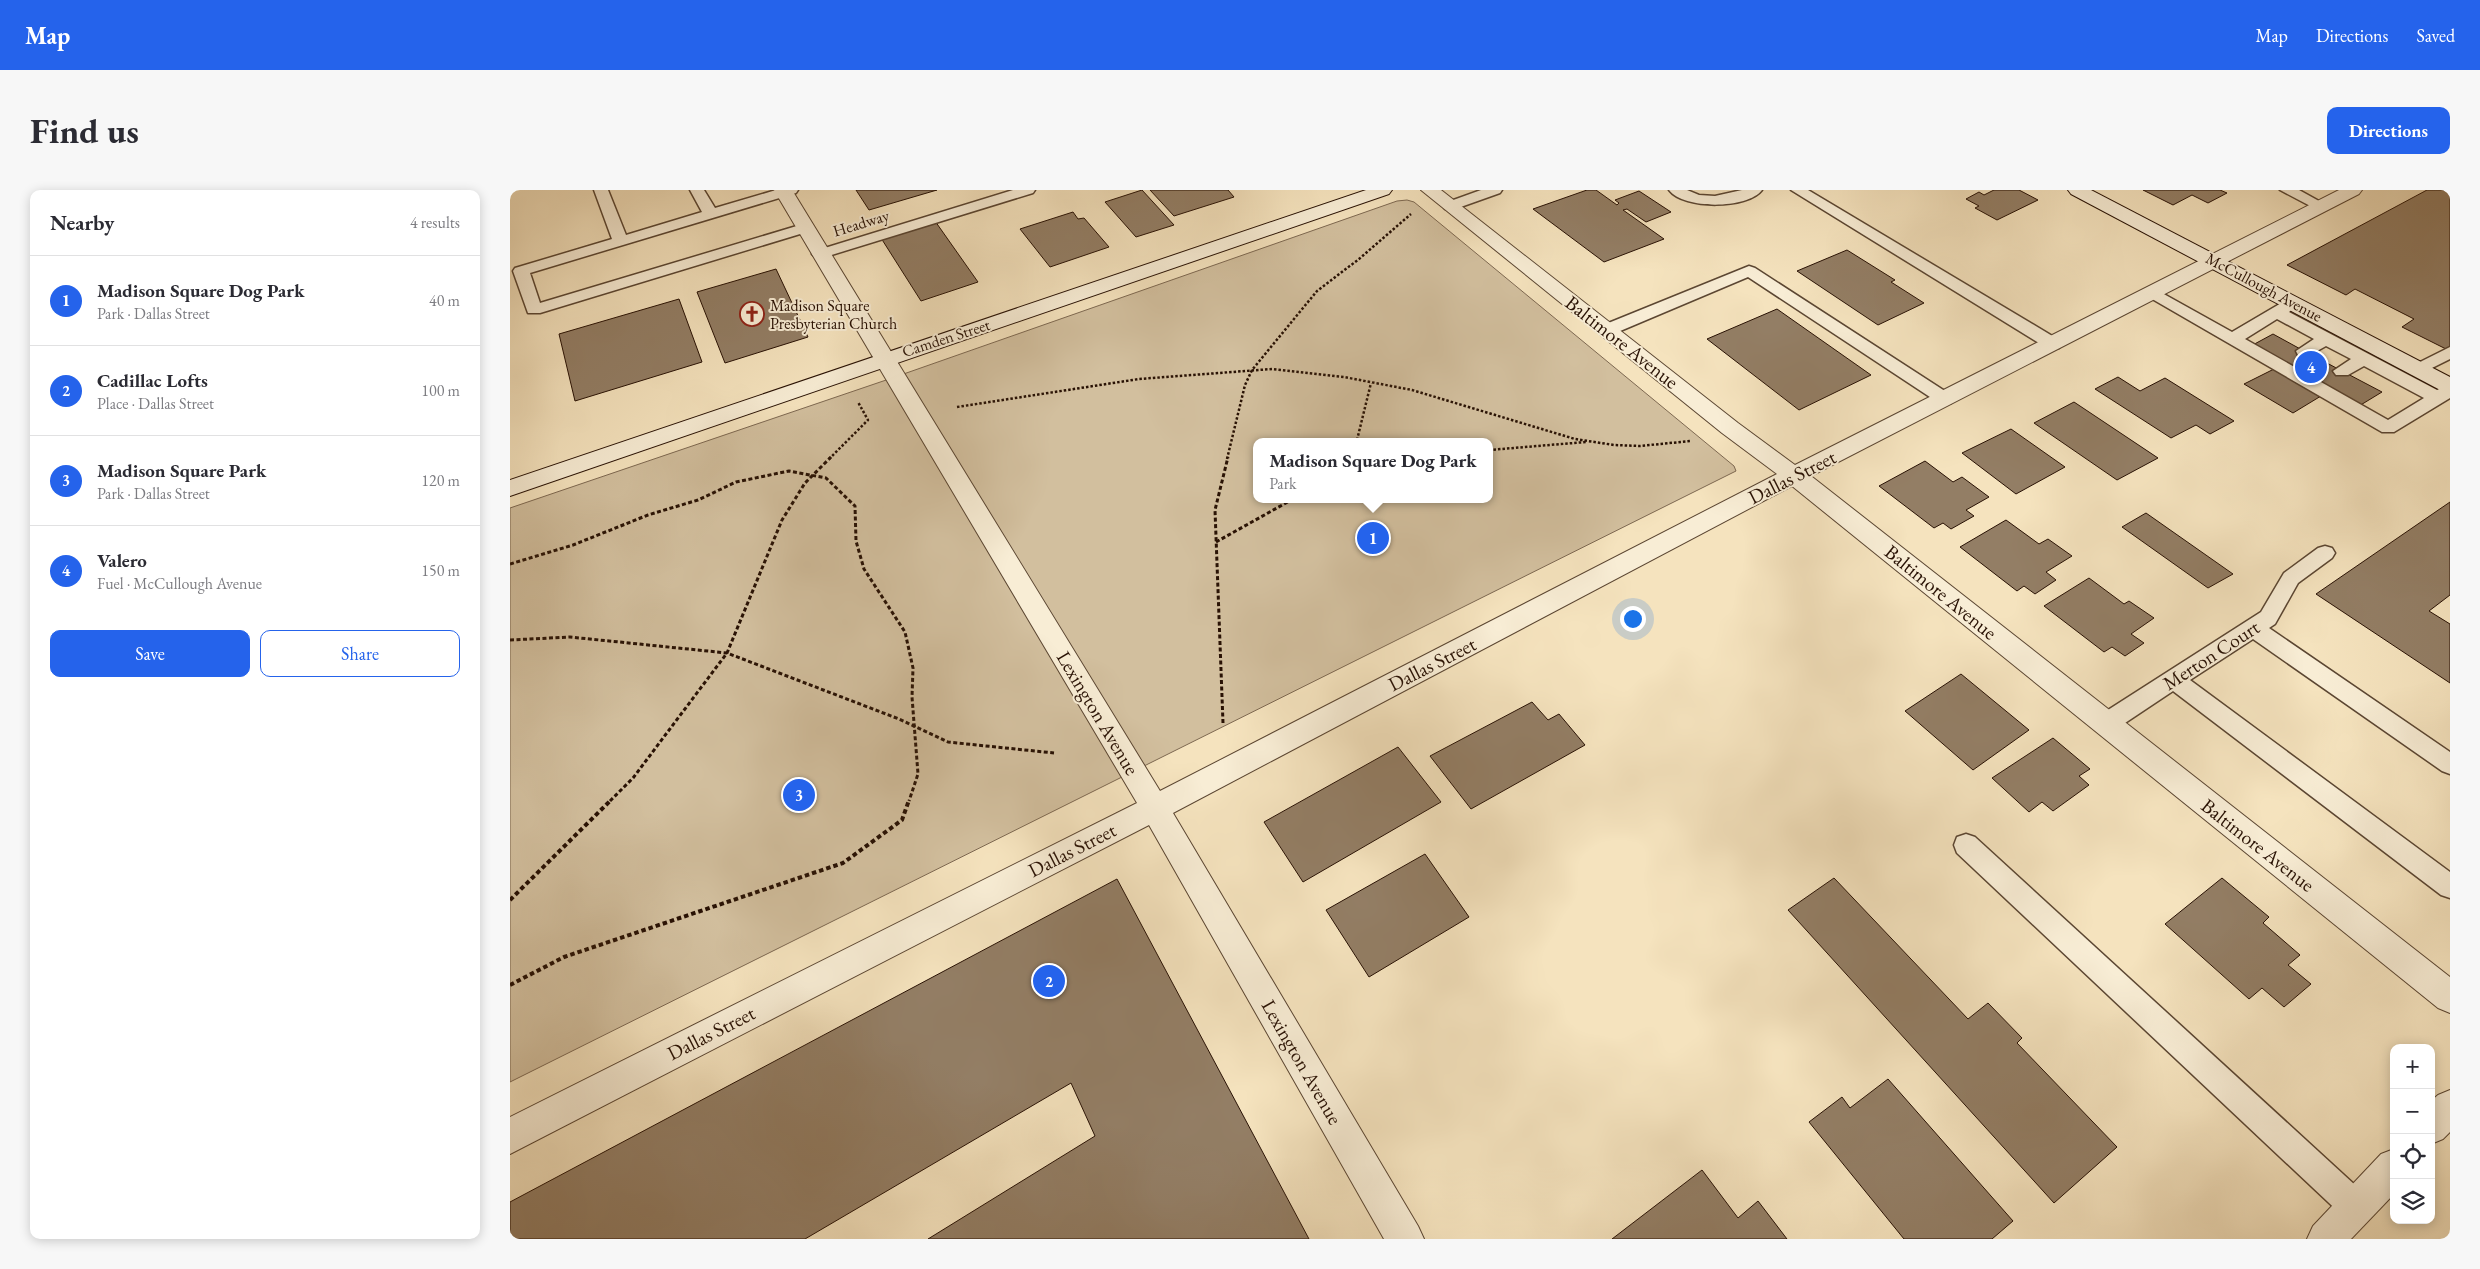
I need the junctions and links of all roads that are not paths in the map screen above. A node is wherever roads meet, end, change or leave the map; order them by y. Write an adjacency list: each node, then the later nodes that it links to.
1 (601, 190): 18 (lane)
2 (697, 190): 16 (lane)
3 (1028, 190): 19 (lane, Headway)
4 (1383, 190): 32 (street, Camden Street)
5 (1495, 190): 14 (lane)
6 (1676, 190): 7 (lane)
7 (1755, 190)
8 (1798, 190): 29 (lane)
9 (2078, 190): 21 (street, McCullough Avenue)
10 (2287, 190): 15 (lane)
11 (2353, 190): 15 (street, Dallas Street)
12 (786, 191): 16 (lane); 17 (street, Lexington Avenue)
13 (1423, 198): 14 (street, Baltimore Avenue)
14 (1450, 206): 26 (street, Baltimore Avenue)
15 (2321, 206): 21 (street, Dallas Street)
16 (710, 214): 18 (lane)
17 (805, 228): 19 (street, Lexington Avenue); 22 (lane)
18 (622, 241): 22 (lane)
19 (820, 254): 32 (street, Lexington Avenue)
20 (510, 258): 22 (lane)
21 (2215, 261): 23 (street, Dallas Street); 24 (street, McCullough Avenue)
22 (522, 271)
23 (2153, 293): 27 (lane); 29 (street, Dallas Street)
24 (2293, 302): 25 (lane); 34 (street, McCullough Avenue)
25 (2276, 312): 27 (lane); 28 (lane)
26 (1607, 330): 37 (lane); 38 (street, Baltimore Avenue)
27 (2232, 339): 36 (lane)
28 (2326, 339): 30 (lane); 33 (lane)
29 (2053, 344): 37 (street, Dallas Street)
30 (2304, 351)
31 (2450, 352): 34 (lane)
32 (884, 359): 39 (street, Camden Street); 45 (street, Lexington Avenue)
33 (2364, 359): 35 (lane); 36 (lane)
34 (2420, 369): 36 (street, McCullough Avenue)
35 (2342, 371)
36 (2446, 391)
37 (1945, 399): 38 (street, Dallas Street)
38 (1794, 475): 43 (street, Baltimore Avenue); 45 (street, Dallas Street)
39 (510, 488)
40 (2326, 553): 41 (lane, Merton Court)
41 (2253, 628): 42 (lane, Merton Court); 44 (lane)
42 (2174, 680): 43 (lane, Merton Court); 47 (lane)
43 (2105, 724): 48 (street, Baltimore Avenue)
44 (2450, 764)
45 (1155, 808): 51 (street, Dallas Street); 54 (street, Lexington Avenue)
46 (1966, 845): 53 (lane)
47 (2450, 887)
48 (2450, 997)
49 (2450, 1107): 50 (street)
50 (2435, 1123)
51 (510, 1136)
52 (2390, 1172): 53 (street)
53 (2343, 1228)
54 (1405, 1239)

